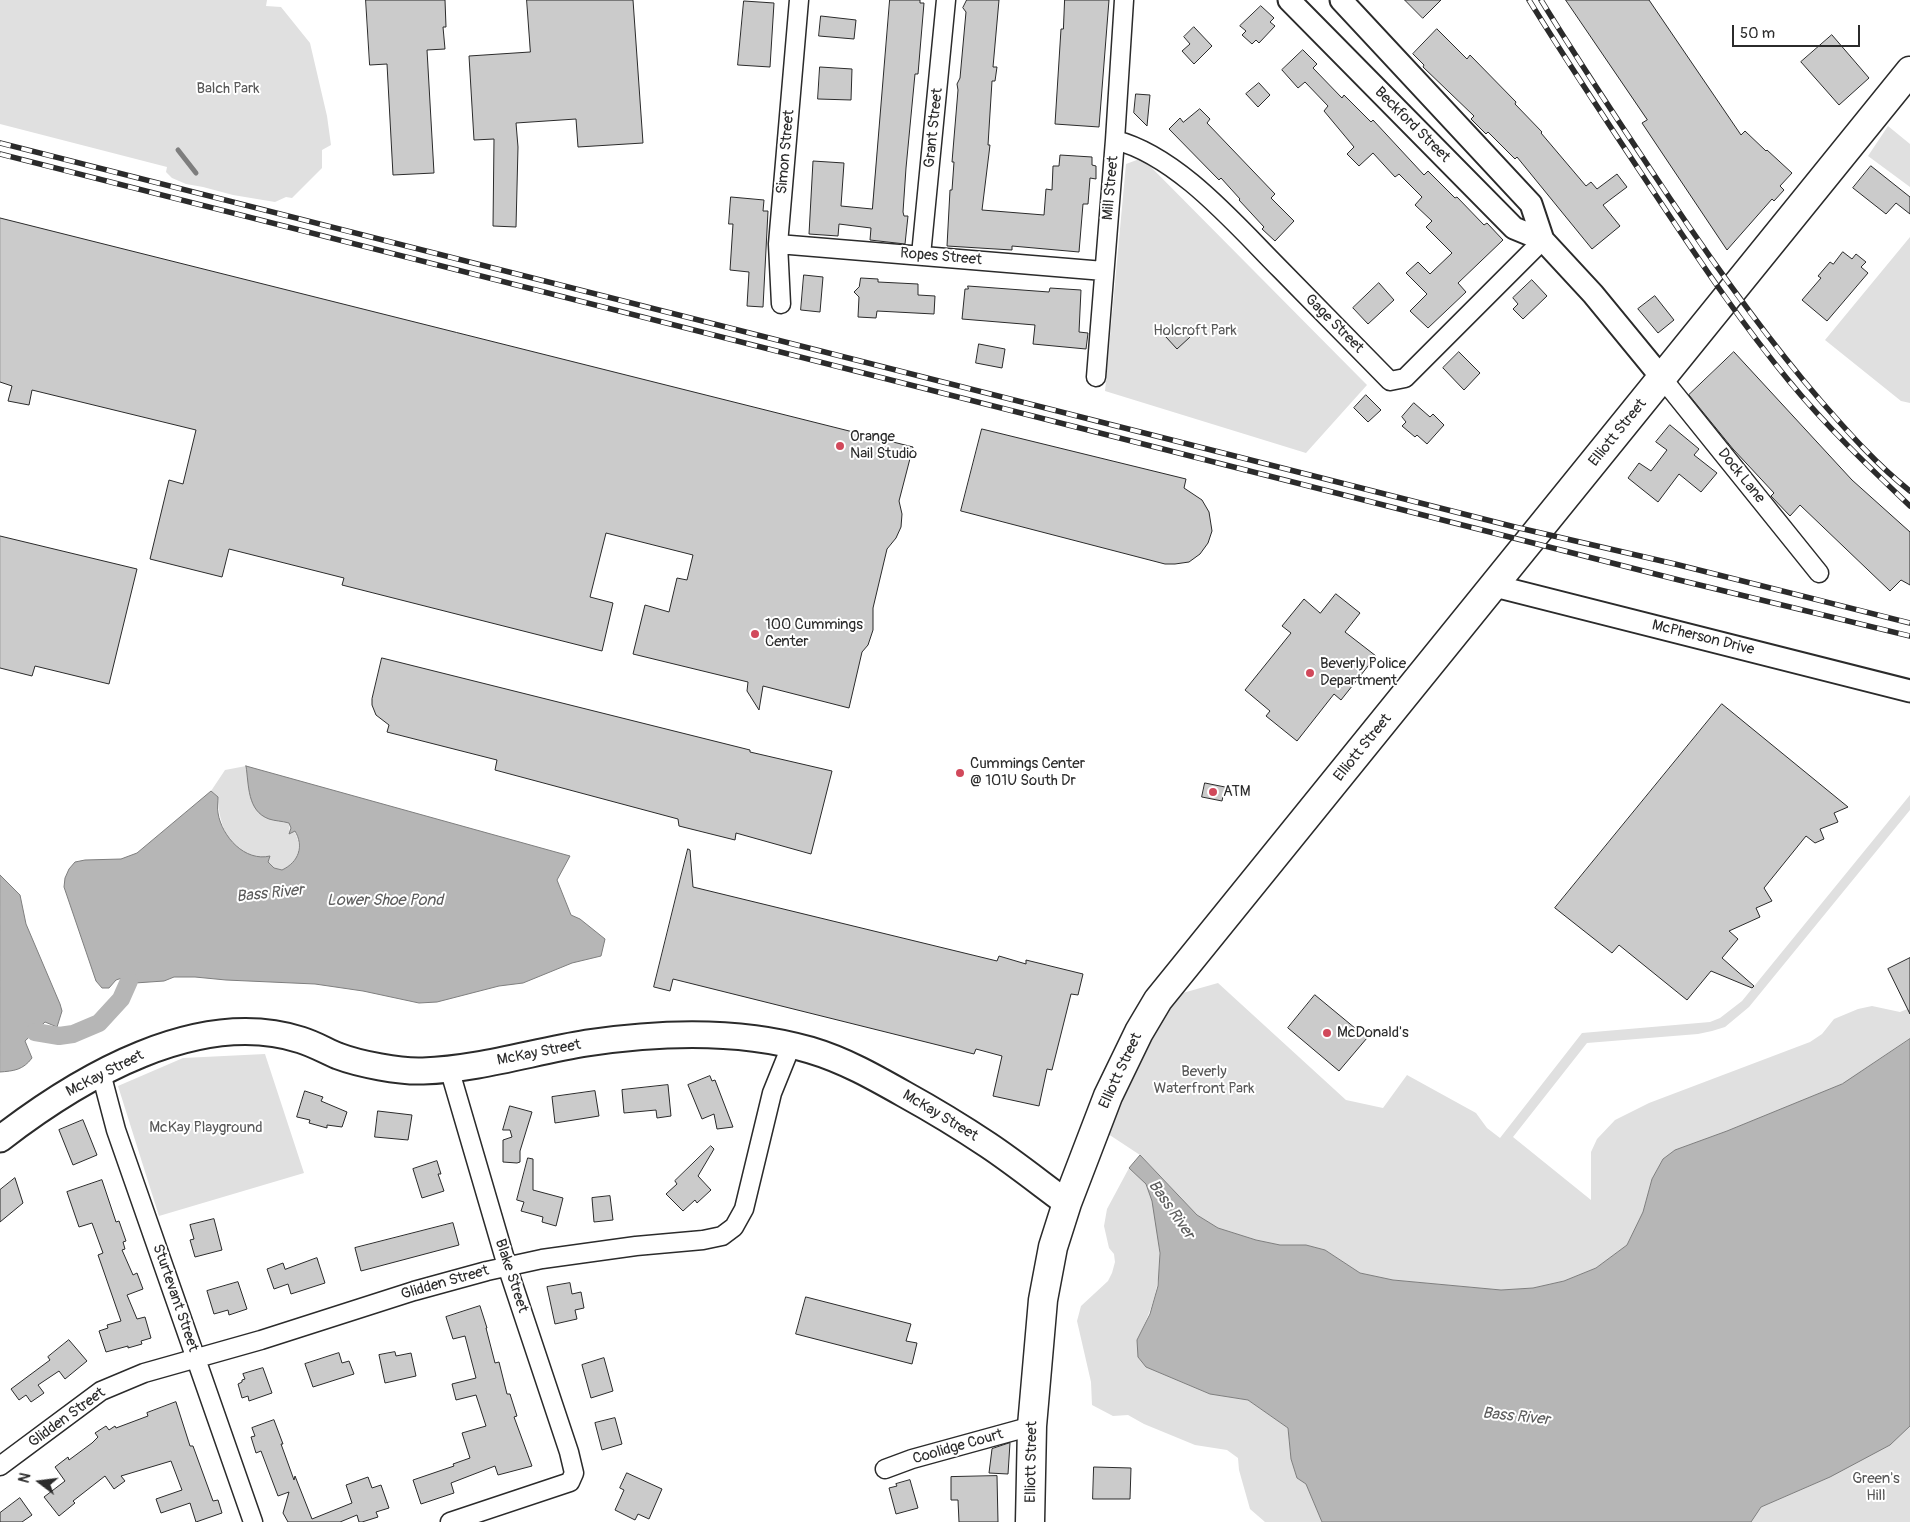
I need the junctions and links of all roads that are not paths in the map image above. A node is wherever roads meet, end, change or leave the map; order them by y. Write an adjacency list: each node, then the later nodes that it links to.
1 (799, 0): 9 (street, Simon Street)
2 (946, 0): 10 (street, Grant Street)
3 (1124, 0): 7 (street, Mill Street)
4 (1289, 0): 8 (street, Beckford Street)
5 (1341, 0): 8 (street, Beckford Street)
6 (1910, 71): 14 (main road, Elliott Street)
7 (1115, 140): 8 (street, Gage Street); 11 (street, Mill Street)
8 (1542, 240): 14 (street, Beckford Street)
9 (778, 244): 10 (street, Ropes Street); 12 (street, Simon Street)
10 (920, 255): 11 (street, Ropes Street)
11 (1104, 271): 13 (street, Mill Street)
12 (781, 304)
13 (1096, 377)
14 (1662, 378): 15 (street, Dock Lane); 16 (main road, Elliott Street)
15 (1819, 573)
16 (1495, 586): 17 (street, McPherson Drive); 22 (main road, Elliott Street)
17 (1910, 691)
18 (791, 1046): 19 (main road, McKay Street); 22 (main road, McKay Street); 23 (street, Glidden Street)
19 (449, 1068): 20 (main road, McKay Street); 23 (street, Blake Street)
20 (101, 1073): 21 (main road, McKay Street); 24 (street, Sturtevant Street)
21 (0, 1139)
22 (1067, 1203): 25 (main road, Elliott Street)
23 (507, 1266): 24 (street, Glidden Street); 29 (street, Blake Street)
24 (196, 1358): 26 (street, Glidden Street); 28 (street, Sturtevant Street)
25 (1032, 1426): 27 (street, Coolidge Court); 30 (main road, Elliott Street)
26 (0, 1466)
27 (885, 1469)
28 (254, 1522)
29 (450, 1522)
30 (1030, 1522)

